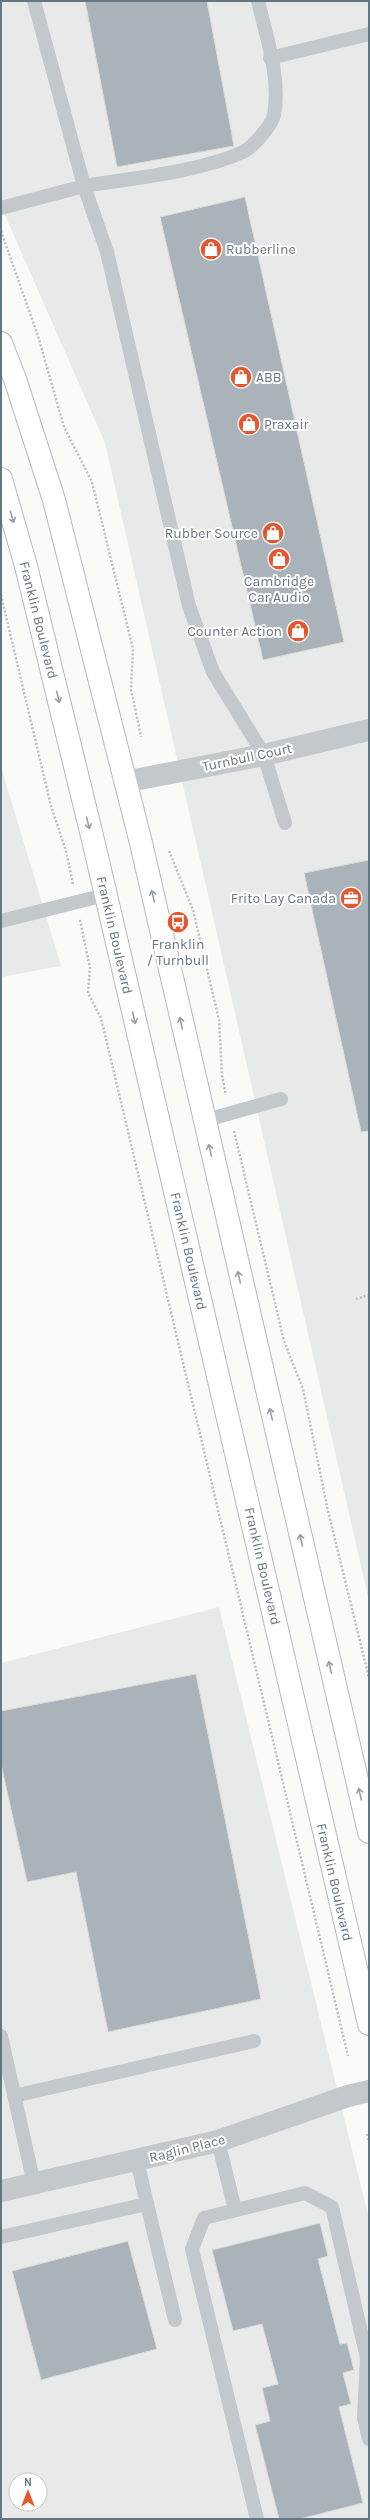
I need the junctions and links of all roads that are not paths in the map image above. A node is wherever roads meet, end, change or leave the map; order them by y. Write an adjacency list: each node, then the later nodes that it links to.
1 (34, 1): 5 (lane)
2 (258, 1): 4 (lane)
3 (369, 34): 4 (lane)
4 (270, 58): 5 (lane)
5 (84, 186): 6 (lane); 10 (lane)
6 (1, 208)
7 (1, 343): 11 (main road)
8 (1, 479): 13 (main road, Franklin Boulevard, one-way to 13)
9 (369, 730): 10 (street, Turnbull Court)
10 (264, 755): 11 (street, Turnbull Court); 12 (lane)
11 (124, 782): 16 (main road, one-way to 11)
12 (285, 823)
13 (105, 895): 14 (lane); 18 (main road, Franklin Boulevard, one-way to 18)
14 (1, 921)
15 (281, 1099): 16 (lane)
16 (203, 1121): 17 (main road, one-way to 16)
17 (369, 1832)
18 (369, 2024)
19 (1, 2036): 22 (lane)
20 (254, 2042): 22 (lane)
21 (369, 2091): 23 (street, Raglin Place)
22 (14, 2096): 25 (lane)
23 (218, 2141): 24 (street, Raglin Place); 28 (lane)
24 (136, 2160): 25 (street, Raglin Place); 27 (lane)
25 (34, 2184): 26 (street, Raglin Place)
26 (1, 2191)
27 (147, 2204): 29 (lane); 30 (lane)
28 (235, 2210): 31 (lane); 32 (lane)
29 (1, 2237)
30 (174, 2320)
31 (369, 2439)
32 (257, 2519)

